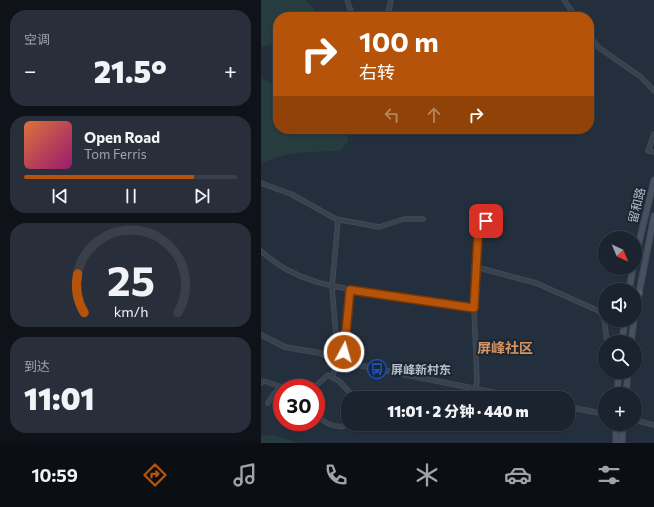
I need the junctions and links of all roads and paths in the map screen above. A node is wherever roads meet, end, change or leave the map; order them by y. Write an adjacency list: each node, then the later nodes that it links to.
1 (347, 0): 4 (street)
2 (391, 0): 5 (street)
3 (564, 0): 6 (street)
4 (351, 12)
5 (388, 12)
6 (572, 12)
7 (594, 41): 8 (street)
8 (654, 91)
9 (654, 134): 10 (street)
10 (654, 152)
11 (654, 180): 17 (main road, 留和路)
12 (261, 183): 15 (street)
13 (654, 216): 20 (main road, 留和路)
14 (423, 219): 15 (street)
15 (338, 220): 21 (street)
16 (486, 221): 19 (street)
17 (642, 231)
18 (261, 251): 21 (street)
19 (476, 267): 23 (street); 25 (street)
20 (641, 283)
21 (331, 287): 22 (street); 26 (street)
22 (350, 290): 23 (street); 26 (street)
23 (474, 308): 32 (street)
24 (261, 335): 27 (street)
25 (606, 335)
26 (337, 352): 27 (street)
27 (338, 361): 28 (street); 32 (street)
28 (332, 377): 29 (street); 33 (street)
29 (323, 379)
30 (261, 383): 31 (street)
31 (273, 384)
32 (475, 389): 34 (street)
33 (349, 391)
34 (485, 391)
35 (273, 395): 36 (street)
36 (268, 403)
37 (575, 409): 38 (street)
38 (598, 413)
39 (325, 422): 42 (street)
40 (642, 422): 41 (street)
41 (654, 425)
42 (341, 427)
43 (616, 431): 45 (main road)
44 (623, 431): 46 (main road)
45 (616, 443)
46 (622, 443)

